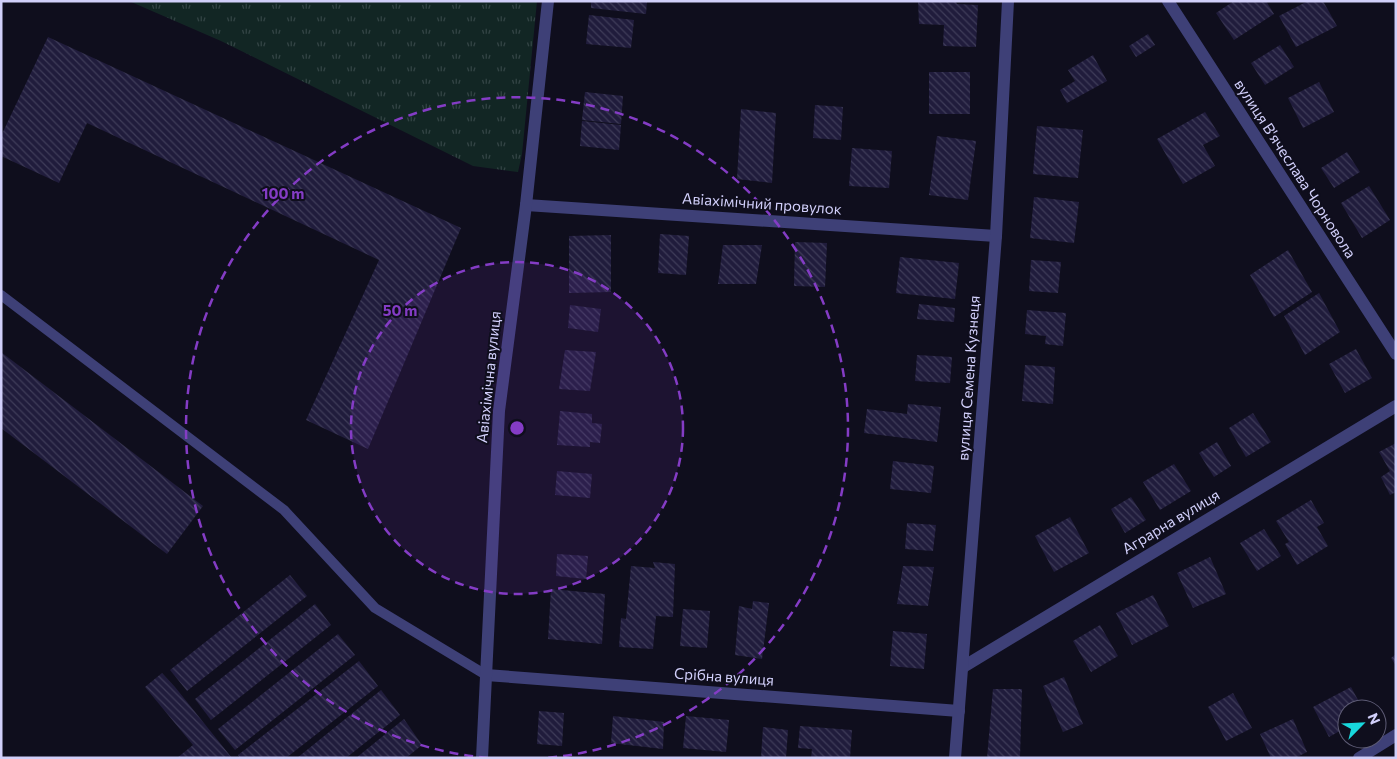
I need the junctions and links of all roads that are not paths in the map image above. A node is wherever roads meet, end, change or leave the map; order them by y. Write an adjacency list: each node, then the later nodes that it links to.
1 (548, 1): 4 (street, Авіахімічна вулиця)
2 (1008, 1): 5 (street, вулиця Семена Кузнеця)
3 (1168, 1): 7 (street, вулиця В'ячеслава Чорновола)
4 (526, 205): 5 (street, Авіахімічний провулок); 10 (street, Авіахімічна вулиця)
5 (996, 236): 9 (street, вулиця Семена Кузнеця)
6 (1, 295): 10 (lane)
7 (1396, 354)
8 (1396, 406): 9 (street, Аграрна вулиця)
9 (963, 667): 11 (street, вулиця Семена Кузнеця)
10 (486, 675): 11 (street, Срібна вулиця); 13 (street, Авіахімічна вулиця)
11 (960, 711): 14 (street, вулиця Семена Кузнеця)
12 (1396, 735): 15 (street)
13 (482, 758)
14 (955, 758)
15 (1359, 758)

